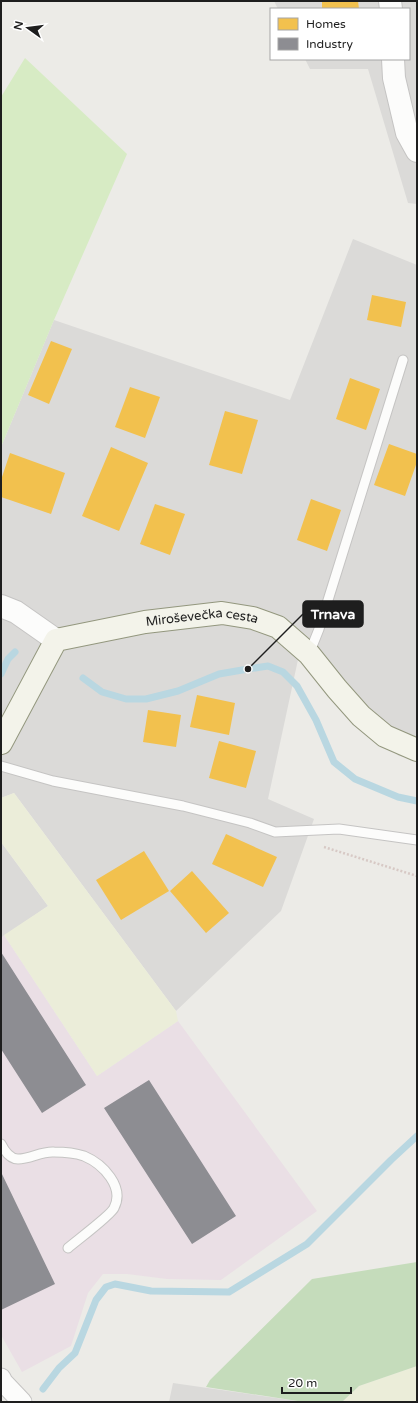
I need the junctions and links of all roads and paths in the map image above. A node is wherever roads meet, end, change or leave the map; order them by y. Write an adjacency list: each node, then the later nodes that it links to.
1 (394, 60): 2 (street)
2 (417, 151)
3 (403, 360): 6 (lane)
4 (1, 606): 5 (street)
5 (56, 640): 6 (main road, Miroševečka cesta); 7 (main road)
6 (309, 654): 8 (main road, Miroševečka cesta)
7 (1, 743)
8 (417, 750)
9 (1, 766): 10 (lane)
10 (417, 840)
11 (318, 846): 12 (path)
12 (417, 876)
13 (1, 1144): 14 (lane)
14 (68, 1248)
15 (1, 1378): 16 (street)
16 (22, 1402)

